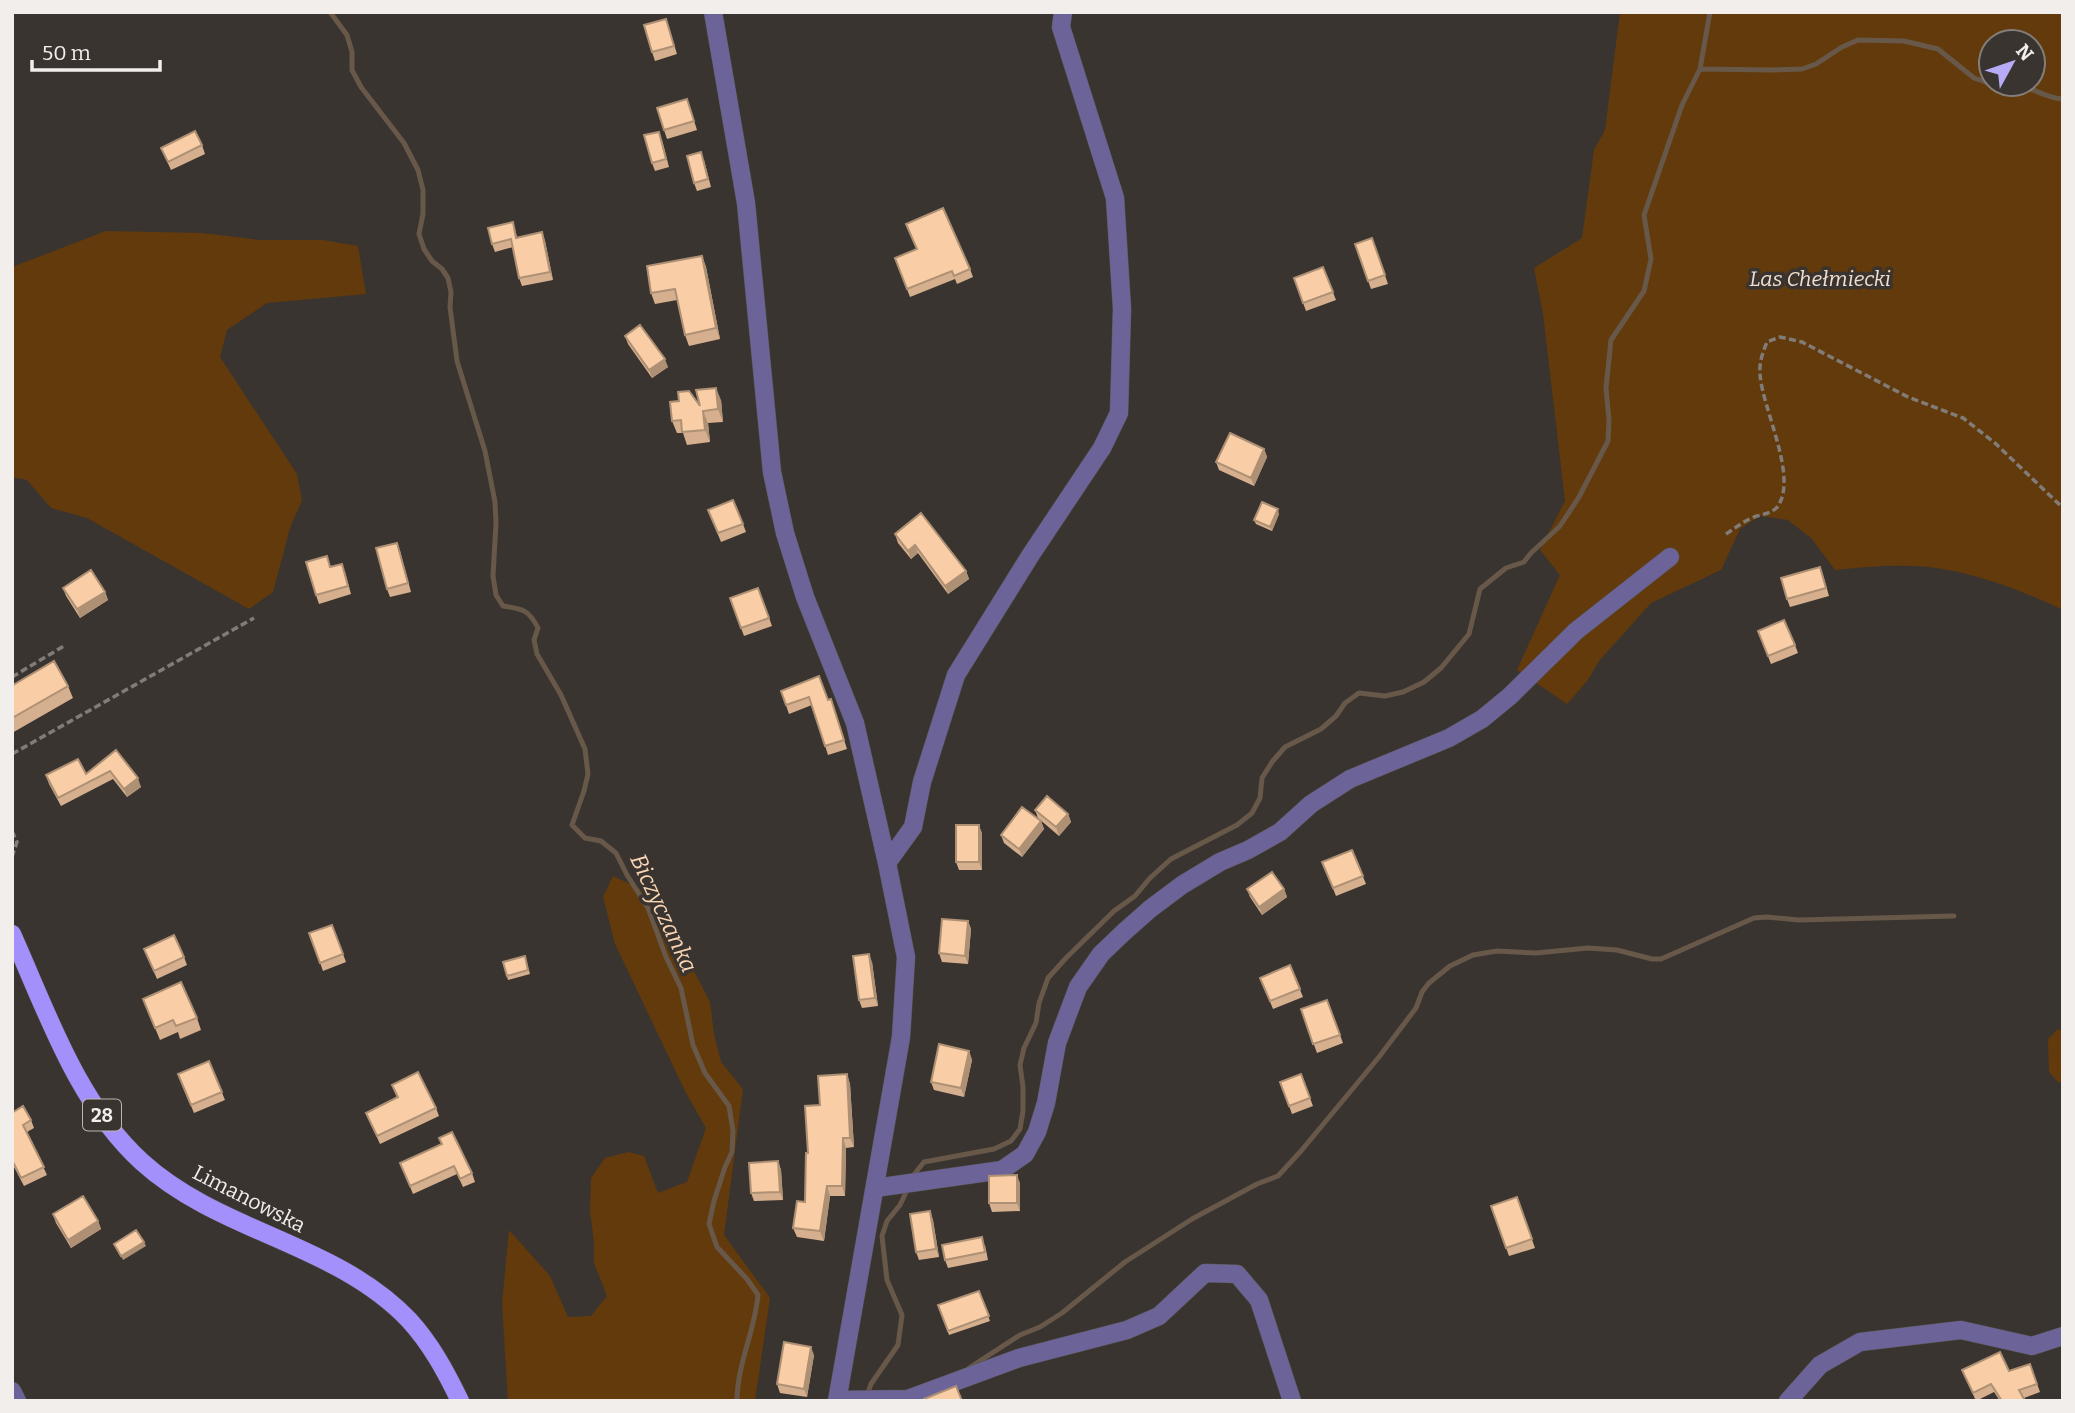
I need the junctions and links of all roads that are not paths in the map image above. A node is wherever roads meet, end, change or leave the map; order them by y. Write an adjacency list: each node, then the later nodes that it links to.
1 (713, 12): 4 (street)
2 (1063, 12): 4 (street)
3 (1670, 557): 6 (street)
4 (887, 863): 6 (street)
5 (12, 934): 13 (main road, Limanowska / 28)
6 (875, 1188): 10 (street)
7 (2063, 1336): 15 (street)
8 (12, 1391): 12 (street)
9 (883, 1399): 11 (street); 14 (street)
10 (837, 1400): 11 (street)
11 (858, 1400)
12 (17, 1401)
13 (460, 1401)
14 (1292, 1401)
15 (1788, 1401)

